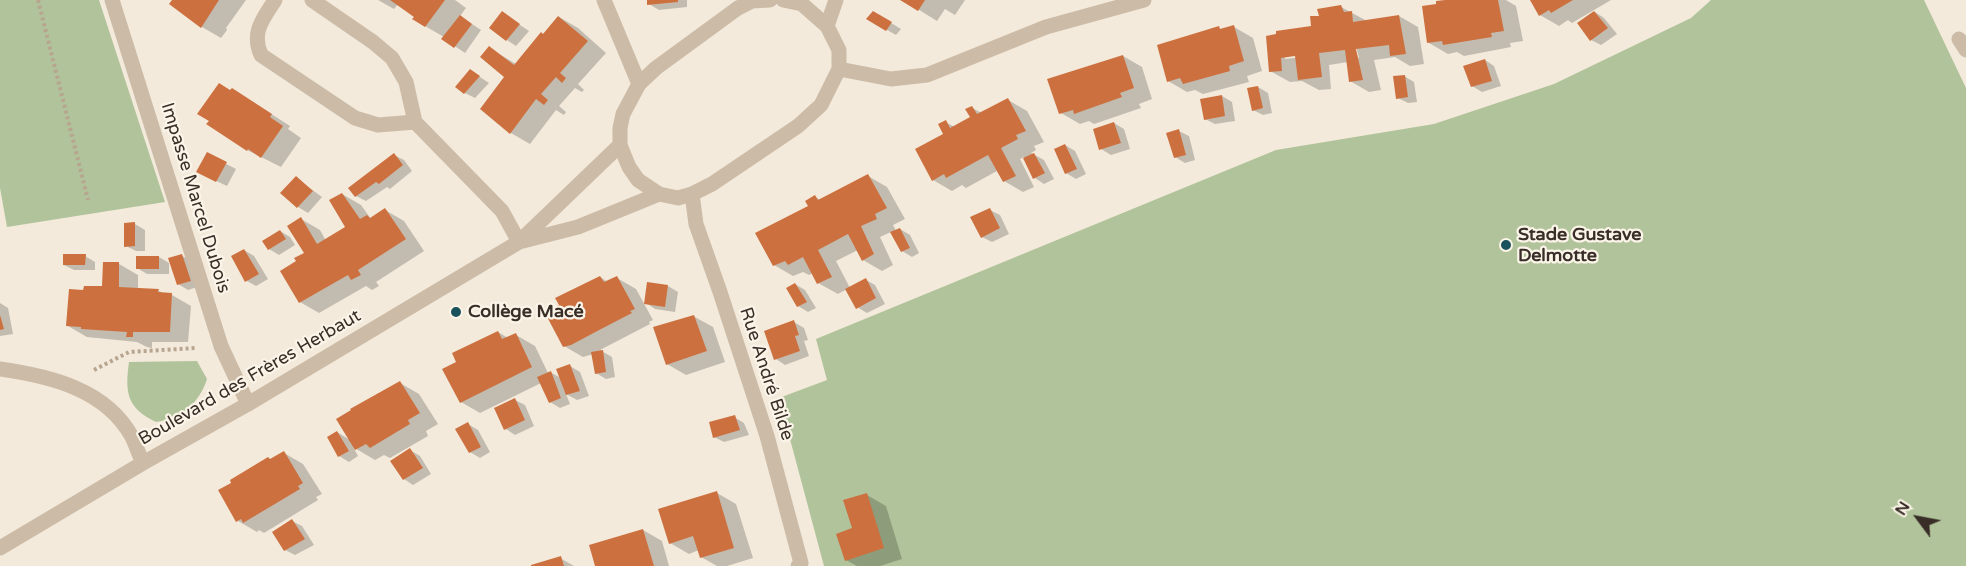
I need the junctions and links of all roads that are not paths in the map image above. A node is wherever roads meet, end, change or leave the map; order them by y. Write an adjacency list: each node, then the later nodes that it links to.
1 (112, 0): 19 (street, Impasse Marcel Dubois)
2 (275, 0): 13 (street)
3 (312, 0): 13 (street)
4 (604, 0): 12 (street)
5 (770, 0): 9 (street)
6 (783, 0): 10 (street)
7 (836, 0): 10 (street)
8 (1144, 0): 11 (street)
9 (747, 2): 12 (street)
10 (827, 26): 11 (street)
11 (839, 69): 16 (street)
12 (639, 84): 14 (street)
13 (415, 122): 17 (street)
14 (620, 145): 15 (street); 17 (street, Boulevard des Frères Herbaut)
15 (659, 194): 16 (street); 17 (street, Boulevard des Frères Herbaut)
16 (692, 194): 22 (street, Rue André Bilde)
17 (519, 242): 19 (street, Boulevard des Frères Herbaut)
18 (0, 369): 20 (street)
19 (248, 404): 20 (street, Boulevard des Frères Herbaut)
20 (143, 463): 21 (street, Boulevard des Frères Herbaut)
21 (0, 548)
22 (798, 566)

